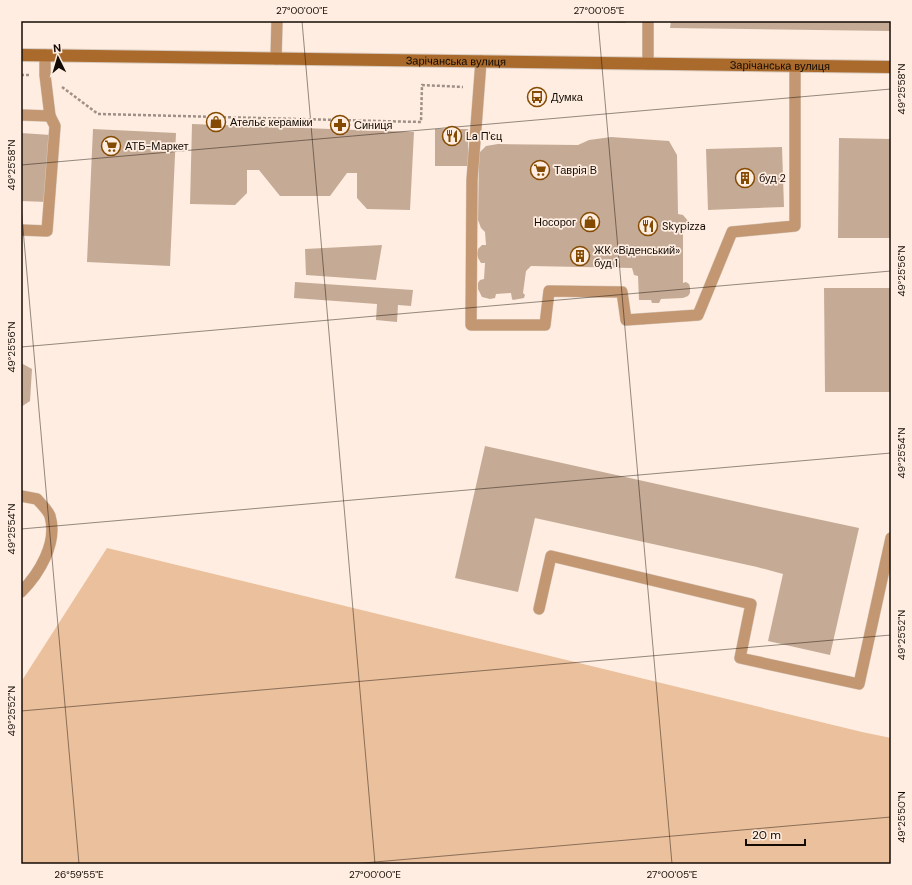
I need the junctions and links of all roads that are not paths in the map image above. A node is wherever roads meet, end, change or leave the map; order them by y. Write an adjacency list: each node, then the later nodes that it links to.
1 (277, 21): 5 (lane)
2 (648, 21): 7 (lane)
3 (21, 55): 4 (street, Зарічанська вулиця)
4 (45, 55): 5 (street, Зарічанська вулиця); 11 (lane)
5 (276, 58): 6 (street, Зарічанська вулиця)
6 (481, 61): 7 (street, Зарічанська вулиця); 8 (lane)
7 (648, 64): 8 (street, Зарічанська вулиця)
8 (795, 66): 9 (street, Зарічанська вулиця)
9 (891, 67)
10 (21, 114): 11 (lane)
11 (50, 116): 12 (lane)
12 (21, 230)
13 (21, 496): 15 (lane)
14 (891, 538): 16 (lane)
15 (21, 592)
16 (539, 609)

